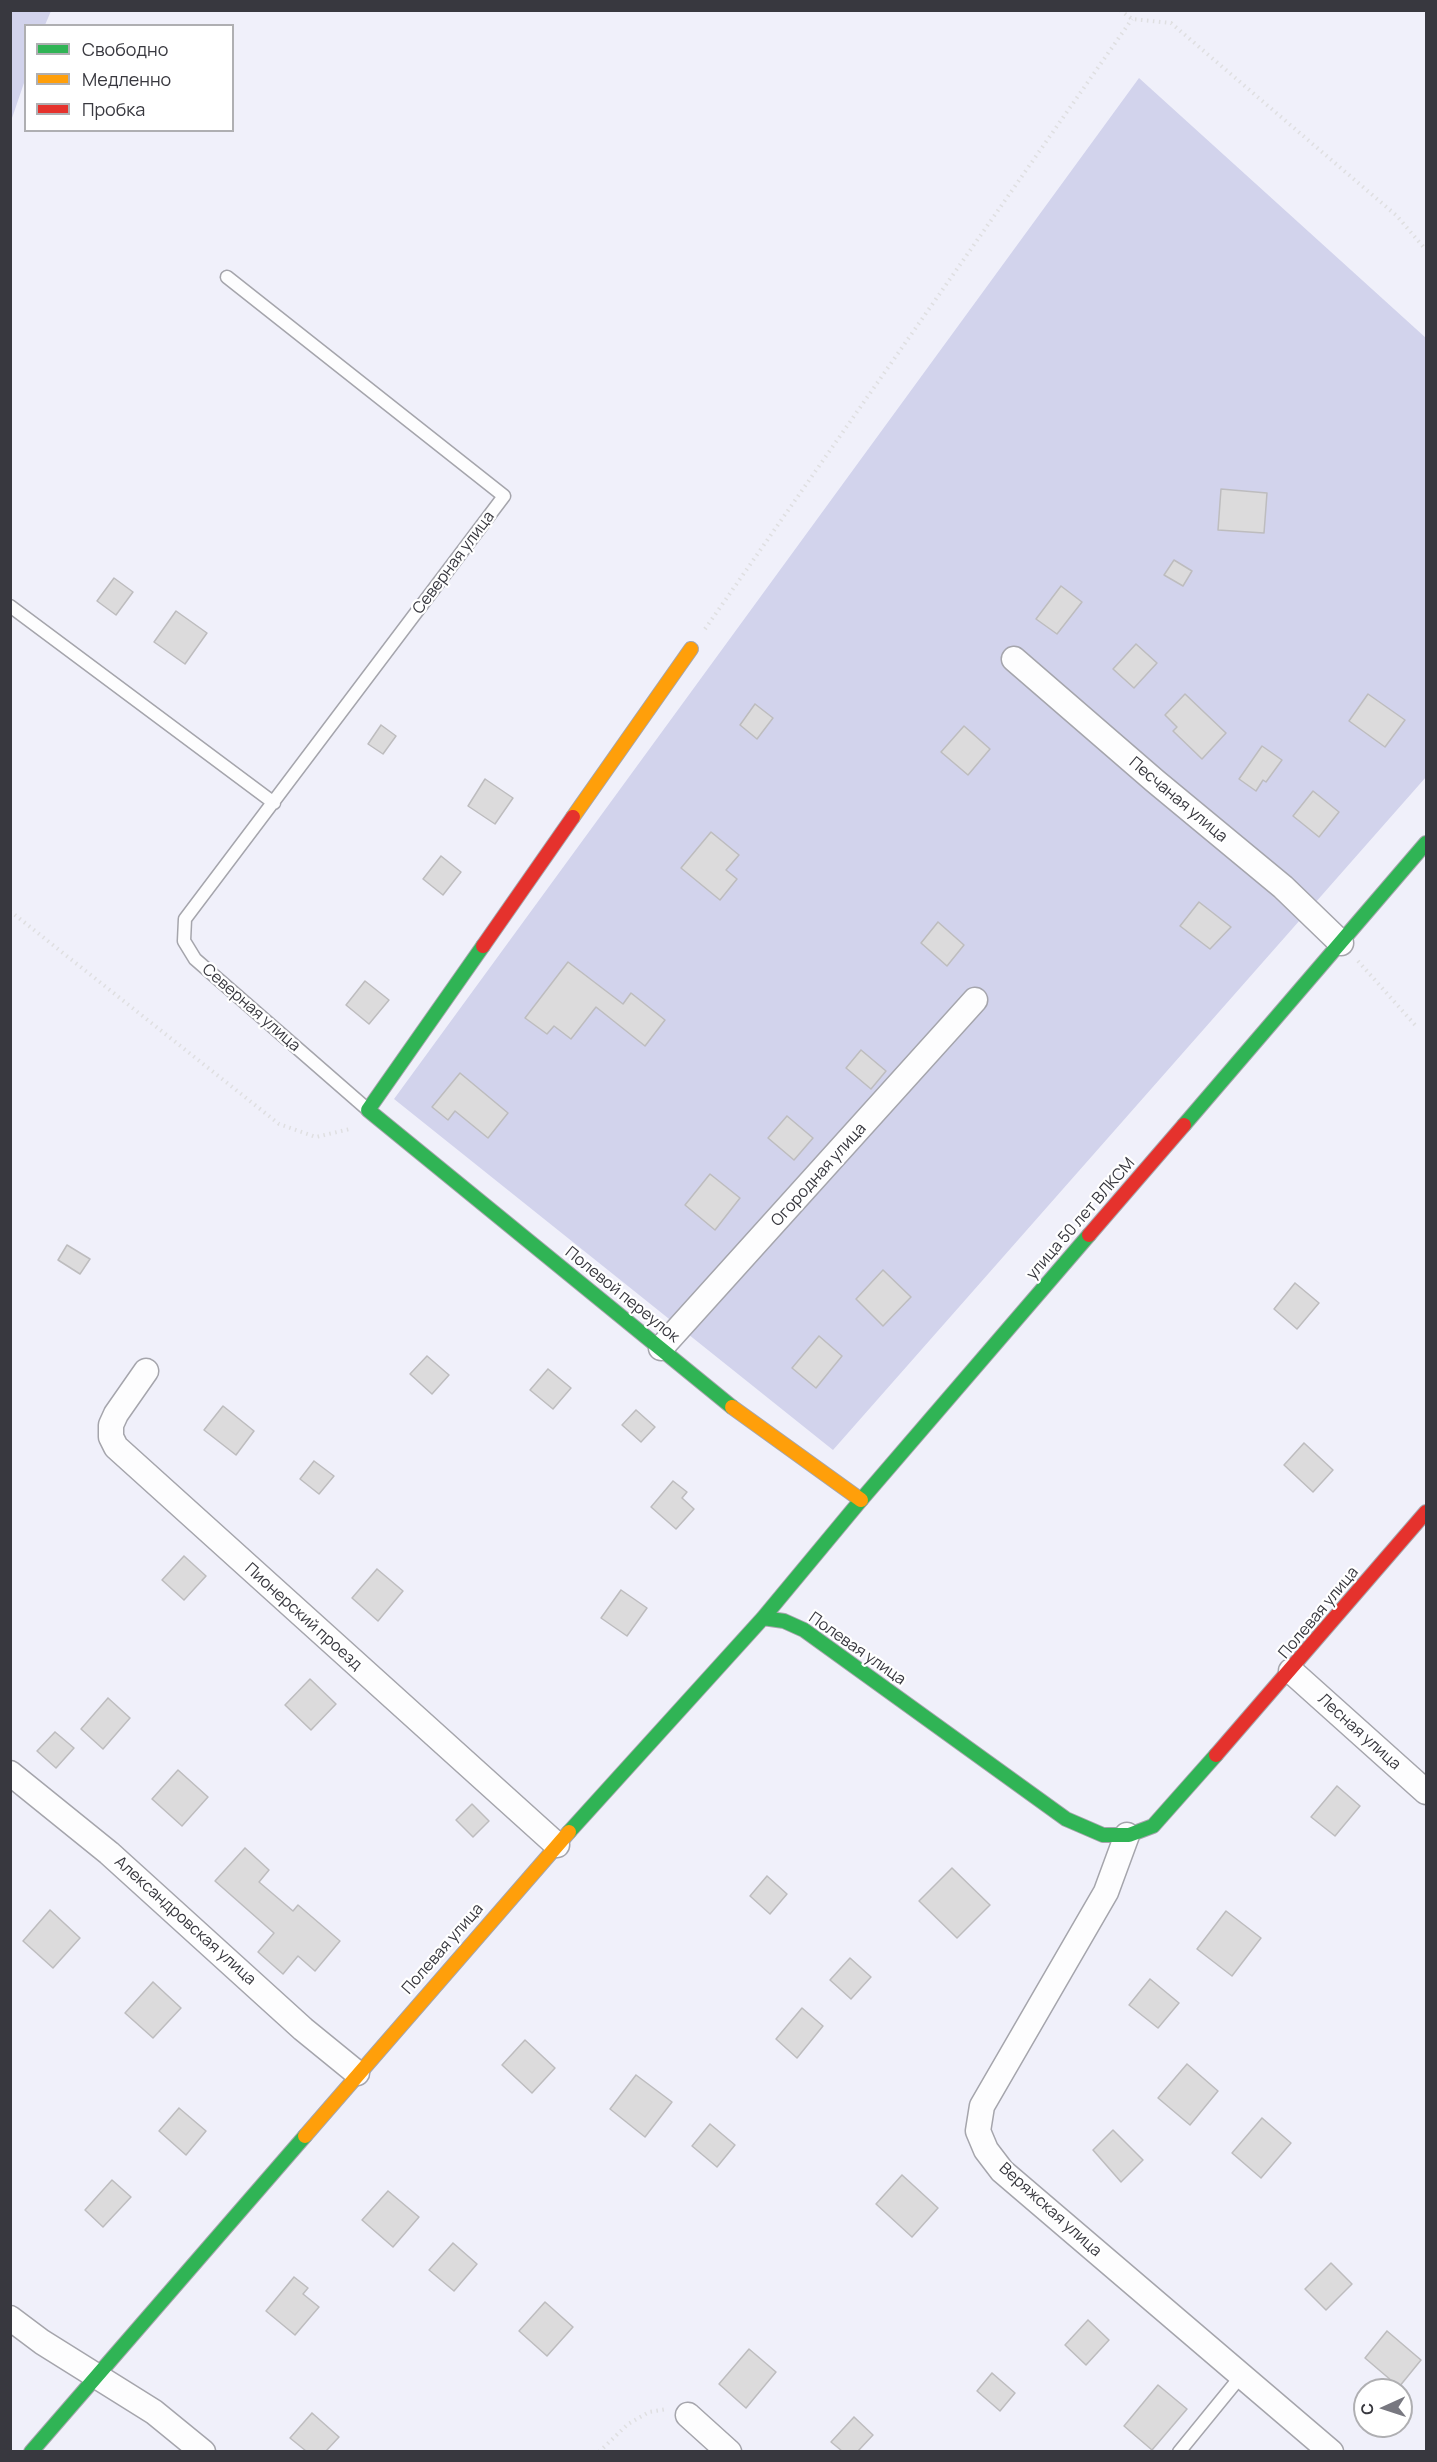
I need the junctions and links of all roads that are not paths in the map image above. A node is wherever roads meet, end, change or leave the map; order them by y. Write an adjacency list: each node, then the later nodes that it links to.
1 (226, 277): 5 (lane, Северная улица)
2 (10, 606): 5 (lane)
3 (691, 649): 9 (street)
4 (1014, 659): 7 (street, Песчаная улица)
5 (274, 803): 9 (lane, Северная улица)
6 (1426, 843): 7 (street, улица 50 лет ВЛКСМ)
7 (1341, 943): 12 (street, улица 50 лет ВЛКСМ)
8 (975, 1000): 10 (street, Огородная улица)
9 (368, 1110): 10 (street, Полевой переулок)
10 (662, 1347): 12 (street, Полевой переулок)
11 (146, 1371): 19 (street, Пионерский проезд)
12 (861, 1500): 14 (street, улица 50 лет ВЛКСМ)
13 (1426, 1512): 15 (street, Полевая улица)
14 (763, 1618): 18 (street, Полевая улица); 19 (street, Полевая улица)
15 (1292, 1671): 17 (street, Лесная улица); 18 (street, Полевая улица)
16 (10, 1773): 20 (street, Александровская улица)
17 (1426, 1792)
18 (1127, 1835): 23 (street, Веряжская улица)
19 (557, 1845): 20 (street, Полевая улица)
20 (357, 2073): 22 (street, Полевая улица)
21 (10, 2318): 22 (street)
22 (96, 2376): 25 (street); 26 (street)
23 (1241, 2376): 28 (lane); 29 (street, Веряжская улица)
24 (688, 2415): 27 (street)
25 (31, 2451)
26 (203, 2451)
27 (729, 2451)
28 (1179, 2451)
29 (1331, 2451)

